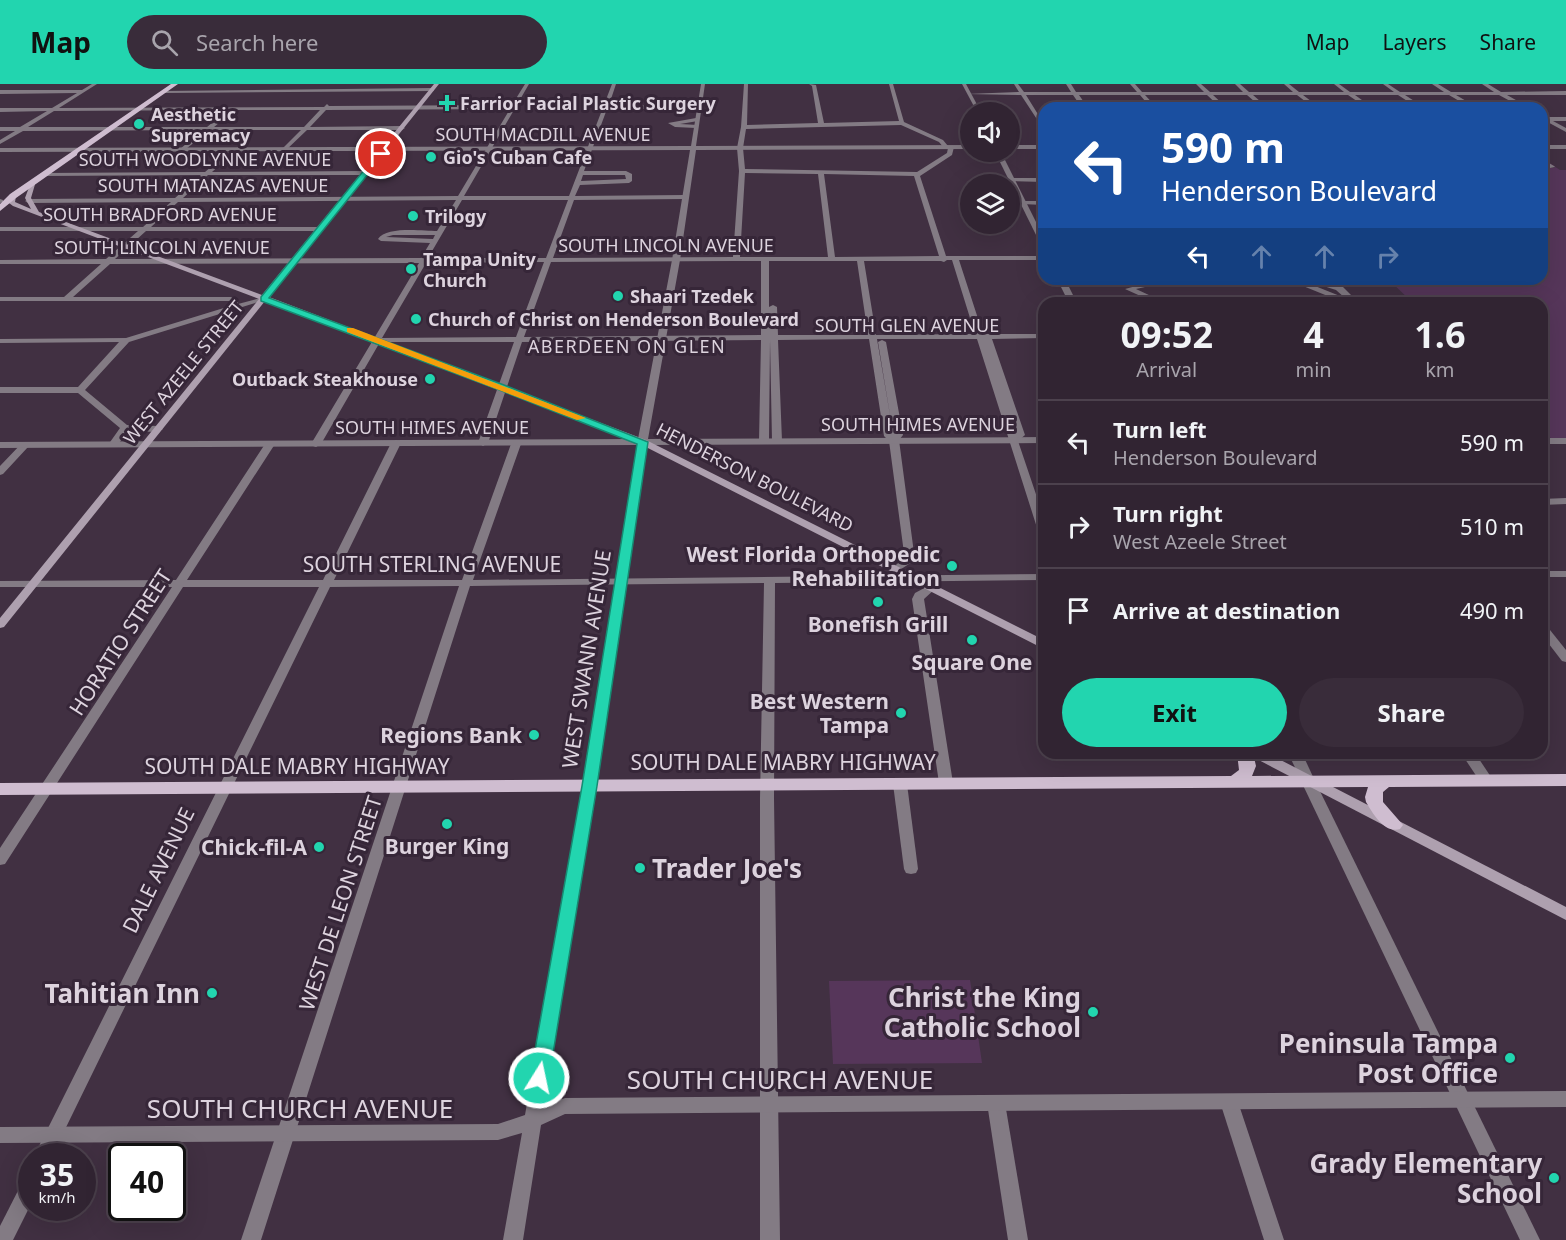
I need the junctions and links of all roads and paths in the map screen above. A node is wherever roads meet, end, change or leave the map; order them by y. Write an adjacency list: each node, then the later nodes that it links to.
1 (95, 84): 28 (street)
2 (175, 84): 29 (main road)
3 (263, 84): 30 (street)
4 (350, 84): 26 (street)
5 (437, 84): 27 (main road, WEST AZEELE STREET)
6 (527, 84): 56 (street)
7 (614, 84): 57 (street)
8 (703, 84): 58 (street, WEST SWANN AVENUE)
9 (746, 84): 71 (street)
10 (823, 84): 24 (street)
11 (883, 84): 25 (street)
12 (964, 84): 43 (street)
13 (1016, 84): 44 (street)
14 (1068, 84): 32 (street)
15 (1132, 84): 33 (street)
16 (1198, 84): 34 (street)
17 (1237, 84): 35 (street)
18 (1286, 84): 36 (street)
19 (1336, 84): 37 (street)
20 (1385, 84): 38 (street)
21 (1434, 84): 39 (street)
22 (1484, 84): 40 (street)
23 (1534, 84): 41 (street)
24 (813, 85): 70 (street)
25 (892, 86): 69 (street)
26 (344, 90): 27 (street); 30 (street); 59 (street)
27 (432, 90): 60 (main road, WEST AZEELE STREET)
28 (83, 91): 31 (street); 64 (street)
29 (165, 91): 30 (street); 61 (main road)
30 (255, 91): 62 (street)
31 (0, 92)
32 (1075, 93): 33 (street); 44 (street); 47 (street)
33 (1141, 93): 34 (street); 48 (street)
34 (1208, 93): 35 (street); 49 (street)
35 (1248, 93): 36 (street); 50 (street)
36 (1298, 93): 37 (street); 51 (street)
37 (1349, 93): 38 (street); 52 (street)
38 (1400, 93): 39 (street); 53 (street)
39 (1450, 93): 40 (street); 54 (street)
40 (1501, 93): 41 (street); 55 (street)
41 (1552, 93): 42 (street); 45 (street)
42 (1566, 93)
43 (969, 94): 44 (street); 46 (street)
44 (1023, 94): 65 (street)
45 (1566, 101)
46 (973, 102)
47 (1081, 102)
48 (1149, 102)
49 (1218, 102)
50 (1258, 102)
51 (1309, 102)
52 (1362, 102)
53 (1413, 102)
54 (1465, 102)
55 (1517, 102)
56 (513, 107): 60 (street); 89 (street)
57 (607, 107): 58 (street); 90 (street)
58 (700, 107): 86 (street, WEST SWANN AVENUE)
59 (326, 108): 60 (street); 62 (street); 73 (street)
60 (418, 108): 74 (main road, WEST AZEELE STREET)
61 (138, 109): 62 (street); 64 (street); 77 (main road)
62 (233, 109): 72 (street)
63 (0, 110): 64 (street)
64 (53, 110): 76 (street)
65 (1038, 118)
66 (1548, 118): 67 (street)
67 (1566, 118)
68 (1548, 121): 78 (street)
69 (902, 123): 70 (street); 79 (street)
70 (821, 124): 71 (street)
71 (744, 127): 87 (street)
72 (210, 128): 73 (street); 77 (street); 94 (street)
73 (306, 128): 74 (street); 96 (street)
74 (402, 128): 97 (main road, WEST AZEELE STREET)
75 (0, 129): 76 (street)
76 (21, 129): 77 (street); 80 (street)
77 (110, 129): 93 (main road)
78 (1566, 130)
79 (941, 141): 81 (street); 91 (street)
80 (0, 142)
81 (960, 145)
82 (1020, 147): 83 (street)
83 (1038, 147)
84 (1548, 147): 85 (street)
85 (1566, 147)
86 (692, 148): 87 (street, SOUTH MACDILL AVENUE); 90 (street, SOUTH MACDILL AVENUE); 112 (street, WEST SWANN AVENUE)
87 (740, 148): 91 (street, SOUTH MACDILL AVENUE); 100 (street)
88 (960, 148): 91 (street, SOUTH MACDILL AVENUE)
89 (489, 149): 90 (street, SOUTH MACDILL AVENUE); 97 (street, SOUTH MACDILL AVENUE); 116 (street)
90 (591, 149): 102 (street)
91 (949, 149): 106 (street)
92 (0, 150): 93 (street, SOUTH MACDILL AVENUE)
93 (79, 150): 94 (street, SOUTH MACDILL AVENUE); 104 (main road)
94 (182, 150): 95 (street, SOUTH MACDILL AVENUE)
95 (233, 150): 96 (street, SOUTH MACDILL AVENUE); 105 (street)
96 (284, 150): 97 (street, SOUTH MACDILL AVENUE)
97 (384, 150): 101 (main road, WEST AZEELE STREET)
98 (1548, 165): 99 (street)
99 (1552, 167)
100 (742, 171): 103 (street); 135 (street)
101 (366, 173): 105 (street, SOUTH WOODLYNNE AVENUE); 115 (main road, WEST AZEELE STREET)
102 (582, 173): 110 (street); 110 (street)
103 (821, 173): 106 (street); 137 (street)
104 (44, 174): 105 (street, SOUTH WOODLYNNE AVENUE); 109 (main road)
105 (207, 174): 117 (street)
106 (915, 174): 139 (street)
107 (1020, 180): 108 (street)
108 (1038, 180)
109 (34, 182): 111 (main road); 119 (main road)
110 (578, 183): 114 (street)
111 (13, 196): 118 (main road); 122 (main road); 123 (main road, HENDERSON BOULEVARD)
112 (685, 197): 114 (street, SOUTH MATANZAS AVENUE); 134 (street, WEST SWANN AVENUE)
113 (1020, 197): 120 (street)
114 (573, 198): 116 (street, SOUTH MATANZAS AVENUE); 133 (street)
115 (345, 199): 116 (street, SOUTH MATANZAS AVENUE); 117 (street, SOUTH MATANZAS AVENUE); 128 (main road, WEST AZEELE STREET)
116 (460, 199): 129 (street)
117 (178, 200): 119 (street, SOUTH MATANZAS AVENUE); 127 (street)
118 (0, 201)
119 (28, 201): 123 (main road)
120 (1023, 203): 121 (street); 124 (street)
121 (1038, 203)
122 (0, 209)
123 (36, 211): 126 (main road, HENDERSON BOULEVARD)
124 (1038, 226)
125 (0, 229): 126 (street, SOUTH BRADFORD AVENUE)
126 (83, 229): 127 (street, SOUTH BRADFORD AVENUE); 131 (main road, HENDERSON BOULEVARD)
127 (145, 229): 128 (street, SOUTH BRADFORD AVENUE); 131 (street)
128 (321, 229): 145 (main road, WEST AZEELE STREET)
129 (440, 233): 130 (street); 130 (street)
130 (434, 241): 141 (street)
131 (127, 245): 143 (street); 144 (main road, HENDERSON BOULEVARD)
132 (1038, 258): 140 (street, SOUTH LINCOLN AVENUE)
133 (549, 260): 134 (street, SOUTH LINCOLN AVENUE); 141 (street, SOUTH LINCOLN AVENUE); 157 (street)
134 (676, 260): 135 (street, SOUTH LINCOLN AVENUE); 156 (street, WEST SWANN AVENUE)
135 (736, 260): 136 (street, SOUTH LINCOLN AVENUE)
136 (768, 260): 137 (street, SOUTH LINCOLN AVENUE); 158 (street)
137 (832, 260): 138 (street, SOUTH LINCOLN AVENUE)
138 (864, 260): 139 (street, SOUTH LINCOLN AVENUE); 159 (street)
139 (940, 260): 140 (street, SOUTH LINCOLN AVENUE)
140 (958, 260): 160 (street)
141 (422, 261): 145 (street, SOUTH LINCOLN AVENUE); 164 (street)
142 (0, 262): 143 (street, SOUTH LINCOLN AVENUE)
143 (108, 262): 144 (street, SOUTH LINCOLN AVENUE); 153 (street)
144 (171, 262): 145 (street, SOUTH LINCOLN AVENUE); 154 (main road, HENDERSON BOULEVARD)
145 (294, 262): 154 (main road, WEST AZEELE STREET)
146 (1120, 285): 149 (street)
147 (1146, 285): 149 (street)
148 (1305, 285): 151 (street)
149 (1129, 289): 150 (street)
150 (1148, 297)
151 (1338, 297)
152 (0, 299): 153 (street)
153 (66, 299): 155 (street)
154 (264, 299): 155 (street); 164 (main road, HENDERSON BOULEVARD); 169 (main road, WEST AZEELE STREET)
155 (230, 309): 163 (street)
156 (663, 337): 157 (street, SOUTH GLEN AVENUE); 158 (street, SOUTH GLEN AVENUE); 177 (street, WEST SWANN AVENUE)
157 (520, 338): 164 (street, SOUTH GLEN AVENUE); 165 (street)
158 (769, 338): 159 (street, SOUTH GLEN AVENUE); 173 (street); 174 (street)
159 (877, 338): 160 (street, SOUTH GLEN AVENUE); 171 (street)
160 (984, 338): 161 (street, SOUTH GLEN AVENUE); 170 (street)
161 (1038, 338)
162 (0, 340): 163 (street)
163 (126, 340): 167 (street)
164 (376, 340): 165 (main road, HENDERSON BOULEVARD); 181 (street)
165 (501, 387): 177 (main road, HENDERSON BOULEVARD); 179 (street)
166 (0, 390): 167 (street)
167 (80, 390): 168 (street)
168 (125, 428): 169 (street); 185 (street)
169 (158, 429): 186 (main road, WEST AZEELE STREET)
170 (1015, 439): 171 (street, SOUTH HIMES AVENUE); 172 (street, SOUTH HIMES AVENUE); 190 (street)
171 (894, 440): 174 (street, SOUTH HIMES AVENUE); 191 (street)
172 (1038, 440)
173 (764, 441): 174 (street, SOUTH HIMES AVENUE); 177 (street, SOUTH HIMES AVENUE)
174 (777, 441)
175 (1548, 441): 176 (street)
176 (1566, 441)
177 (643, 442): 182 (street, SOUTH HIMES AVENUE); 191 (main road, HENDERSON BOULEVARD); 197 (street, WEST SWANN AVENUE)
178 (396, 443): 179 (street, SOUTH HIMES AVENUE); 181 (street, SOUTH HIMES AVENUE); 202 (street, DALE AVENUE)
179 (483, 443): 182 (street, SOUTH HIMES AVENUE)
180 (270, 444): 181 (street, SOUTH HIMES AVENUE); 186 (street, SOUTH HIMES AVENUE); 201 (street, HORATIO STREET)
181 (316, 444)
182 (516, 444): 198 (street, WEST DE LEON STREET)
183 (0, 445): 184 (street, SOUTH HIMES AVENUE)
184 (25, 445): 185 (street, SOUTH HIMES AVENUE); 187 (street)
185 (112, 445): 186 (street, SOUTH HIMES AVENUE)
186 (145, 445): 200 (main road, WEST AZEELE STREET)
187 (0, 472)
188 (1566, 501): 189 (street)
189 (1548, 502)
190 (1038, 514)
191 (895, 570): 195 (main road, HENDERSON BOULEVARD)
192 (1548, 574): 193 (street)
193 (1566, 574)
194 (1038, 577): 195 (street, SOUTH STERLING AVENUE)
195 (912, 579): 196 (street, SOUTH STERLING AVENUE); 203 (main road, HENDERSON BOULEVARD)
196 (770, 580): 197 (street, SOUTH STERLING AVENUE); 219 (street)
197 (621, 581): 198 (street, SOUTH STERLING AVENUE); 220 (street, WEST SWANN AVENUE)
198 (466, 583): 202 (street, SOUTH STERLING AVENUE); 221 (street, WEST DE LEON STREET)
199 (0, 584): 200 (street, SOUTH STERLING AVENUE)
200 (33, 584): 201 (street, SOUTH STERLING AVENUE); 204 (main road, WEST AZEELE STREET)
201 (182, 584): 202 (street, SOUTH STERLING AVENUE); 223 (street, HORATIO STREET)
202 (326, 584): 224 (street, DALE AVENUE)
203 (930, 588): 206 (main road, HENDERSON BOULEVARD); 217 (street)
204 (0, 625)
205 (1548, 635): 207 (street)
206 (1038, 642)
207 (1566, 658)
208 (1247, 759): 216 (main road)
209 (1267, 759): 215 (main road)
210 (1298, 759): 215 (street)
211 (1472, 759): 213 (street)
212 (1387, 780): 213 (main road, SOUTH DALE MABRY HIGHWAY); 215 (main road, SOUTH DALE MABRY HIGHWAY); 225 (main road)
213 (1486, 780): 214 (main road, SOUTH DALE MABRY HIGHWAY)
214 (1566, 780)
215 (1308, 781): 216 (main road, SOUTH DALE MABRY HIGHWAY); 225 (main road); 230 (street)
216 (1234, 782): 217 (main road, SOUTH DALE MABRY HIGHWAY)
217 (946, 783): 218 (main road, SOUTH DALE MABRY HIGHWAY)
218 (900, 784): 219 (main road, SOUTH DALE MABRY HIGHWAY); 227 (street)
219 (768, 785): 220 (main road, SOUTH DALE MABRY HIGHWAY); 233 (street)
220 (589, 786): 221 (main road, SOUTH DALE MABRY HIGHWAY); 234 (street, WEST SWANN AVENUE)
221 (400, 787): 224 (main road, SOUTH DALE MABRY HIGHWAY); 237 (street, WEST DE LEON STREET)
222 (0, 789): 223 (main road, SOUTH DALE MABRY HIGHWAY)
223 (46, 789): 224 (main road, SOUTH DALE MABRY HIGHWAY); 226 (street, HORATIO STREET)
224 (224, 789): 236 (street, DALE AVENUE)
225 (1394, 825): 228 (main road)
226 (0, 860)
227 (911, 869)
228 (1566, 914)
229 (1566, 1099): 230 (street, SOUTH CHURCH AVENUE)
230 (1462, 1100): 231 (street, SOUTH CHURCH AVENUE); 246 (street)
231 (1229, 1102): 232 (street, SOUTH CHURCH AVENUE); 245 (street)
232 (996, 1103): 233 (street, SOUTH CHURCH AVENUE); 244 (street)
233 (770, 1105): 234 (street, SOUTH CHURCH AVENUE); 243 (street)
234 (532, 1123): 237 (street, SOUTH CHURCH AVENUE); 242 (street, WEST SWANN AVENUE)
235 (0, 1135): 236 (street, SOUTH CHURCH AVENUE)
236 (54, 1135): 237 (street, SOUTH CHURCH AVENUE); 238 (street, DALE AVENUE)
237 (287, 1135): 241 (street, WEST DE LEON STREET)
238 (50, 1143)
239 (18, 1209): 240 (street)
240 (3, 1240)
241 (251, 1240)
242 (513, 1240)
243 (770, 1240)
244 (1018, 1240)
245 (1274, 1240)
246 (1530, 1240)

